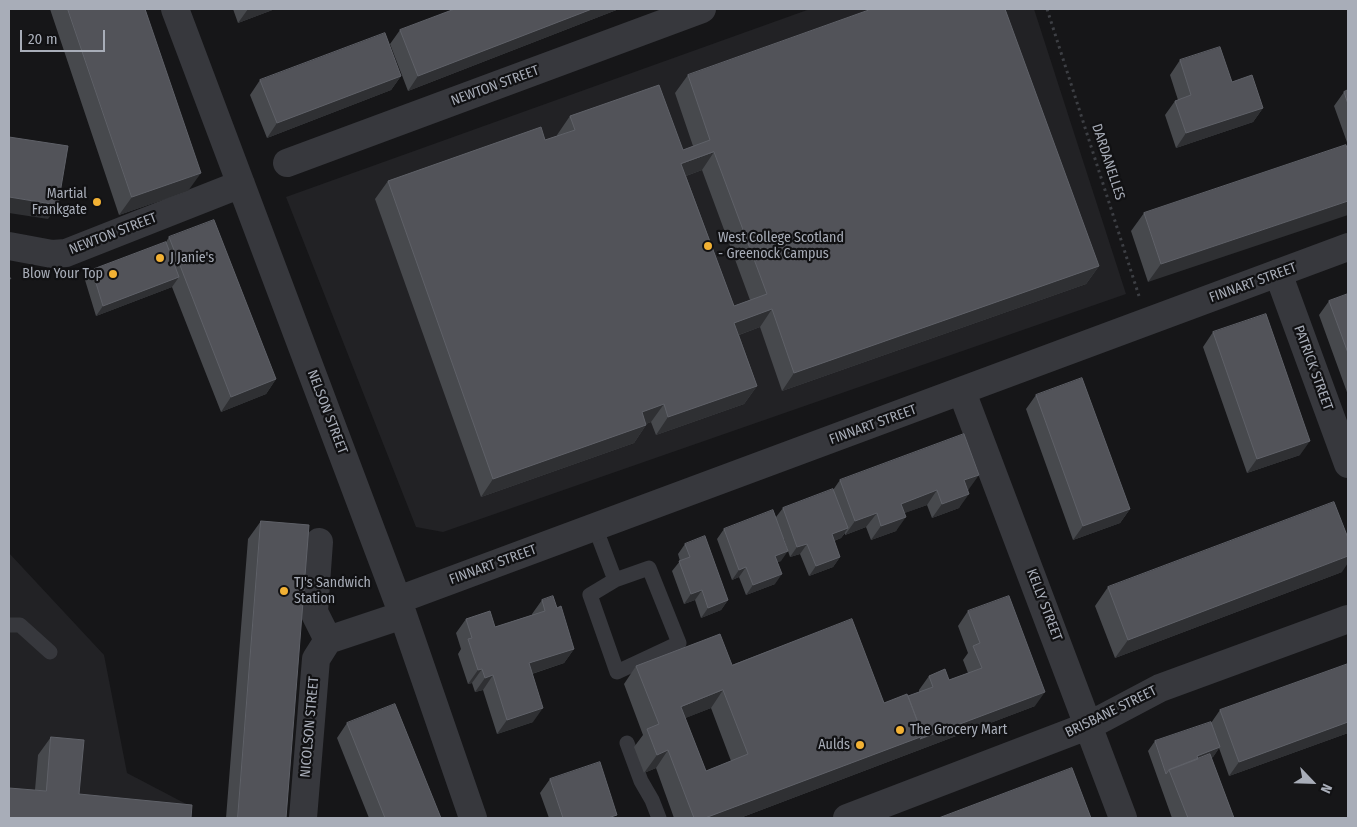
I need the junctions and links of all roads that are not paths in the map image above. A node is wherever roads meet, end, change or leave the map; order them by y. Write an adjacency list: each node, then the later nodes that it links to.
1 (175, 9): 4 (street, NELSON STREET)
2 (702, 9): 3 (street, NEWTON STREET)
3 (287, 163)
4 (242, 184): 5 (street, NEWTON STREET); 13 (street, NELSON STREET)
5 (9, 246)
6 (1348, 247): 7 (street, FINNART STREET)
7 (1278, 273): 8 (street, FINNART STREET); 9 (street, PATRICK STREET)
8 (962, 392): 10 (street, FINNART STREET); 18 (street, KELLY STREET)
9 (1348, 464)
10 (595, 527): 12 (lane); 13 (street, FINNART STREET)
11 (320, 542): 16 (street)
12 (615, 580): 12 (lane)
13 (400, 608): 16 (street); 21 (street, NELSON STREET)
14 (1348, 619): 18 (street, BRISBANE STREET)
15 (9, 625): 17 (lane)
16 (328, 640): 20 (street, NICOLSON STREET)
17 (50, 652)
18 (1090, 725): 23 (street, BRISBANE STREET); 24 (street, KELLY STREET)
19 (627, 743): 22 (lane)
20 (303, 818)
21 (473, 818)
22 (659, 818)
23 (846, 818)
24 (1123, 818)

